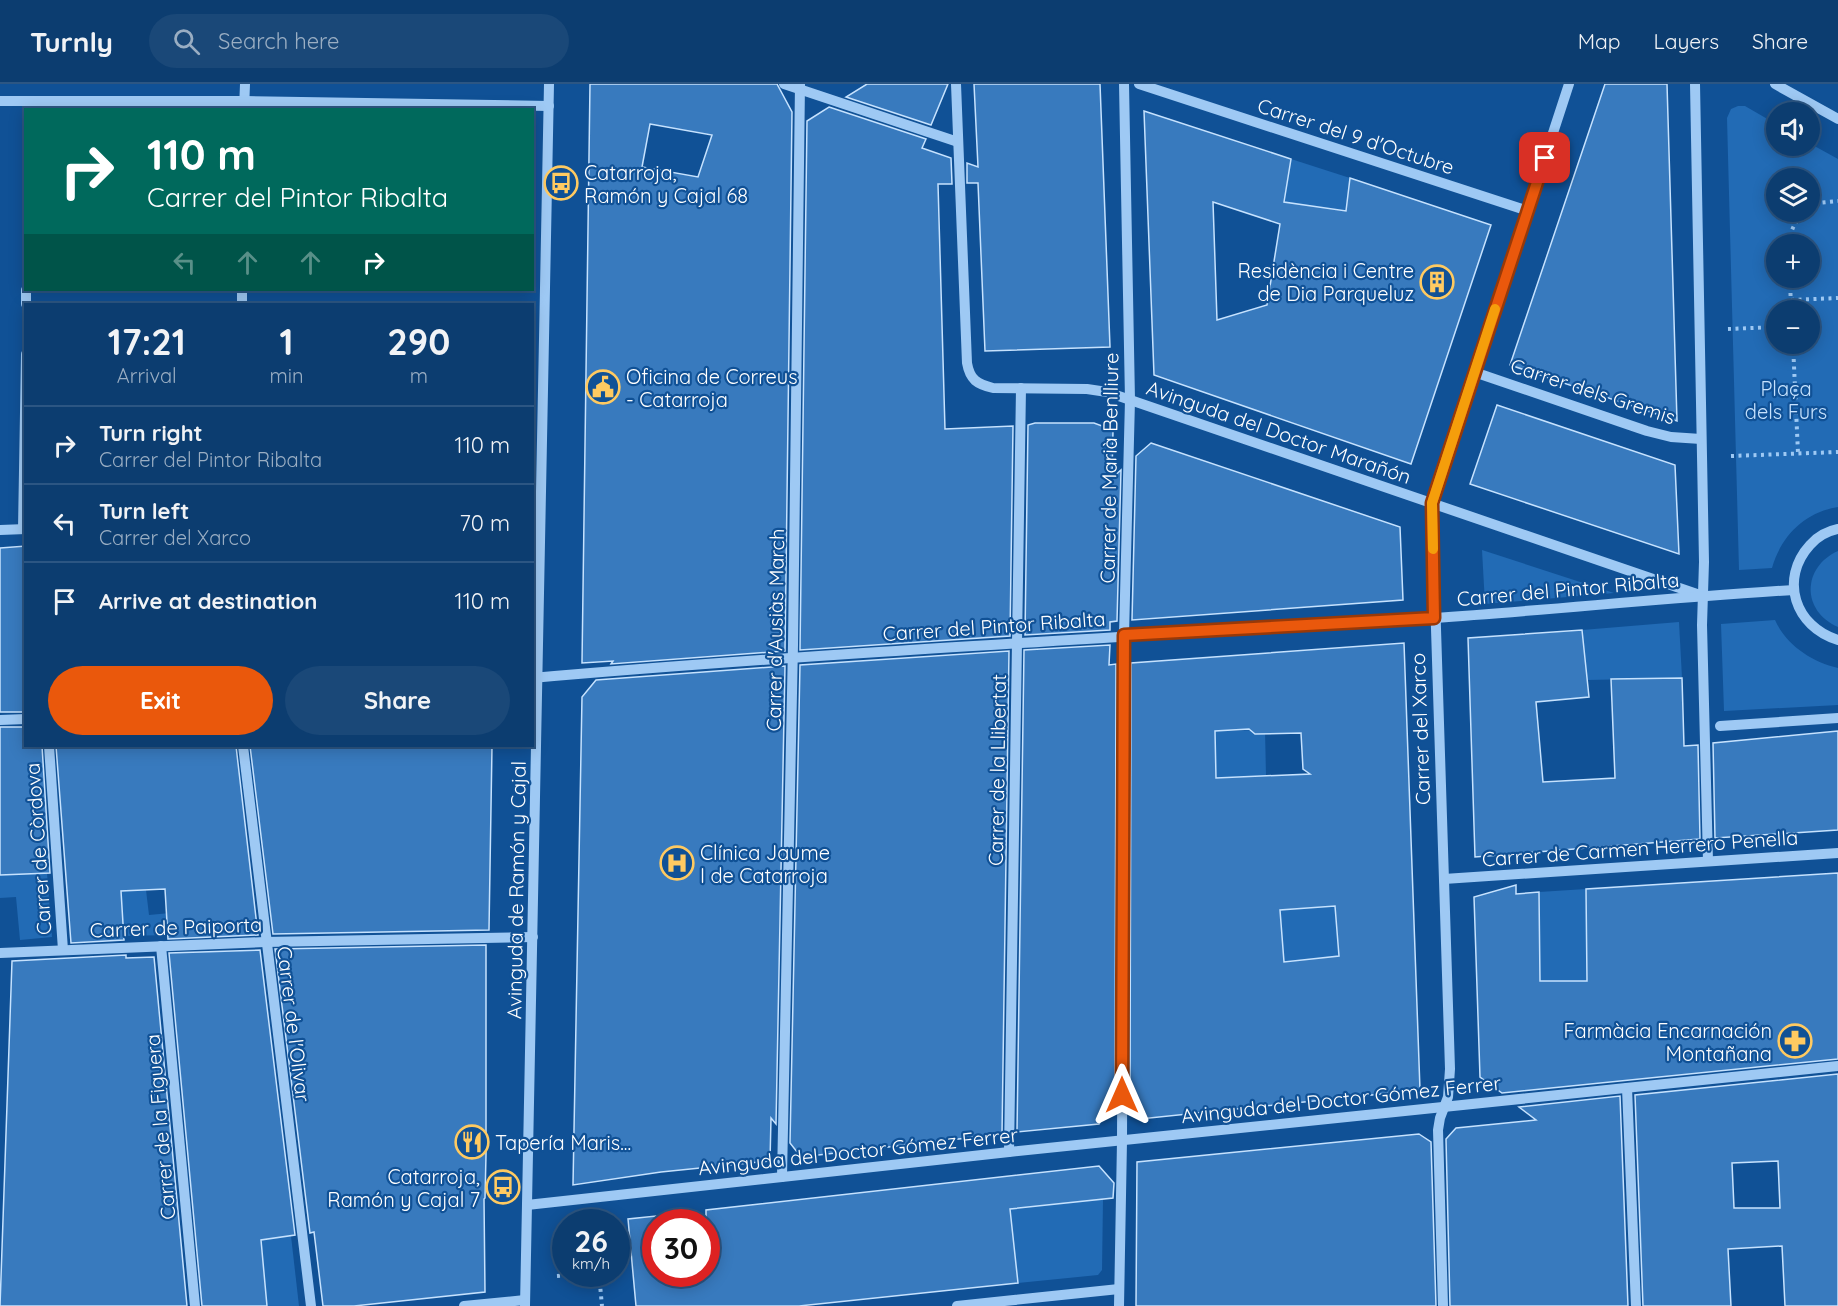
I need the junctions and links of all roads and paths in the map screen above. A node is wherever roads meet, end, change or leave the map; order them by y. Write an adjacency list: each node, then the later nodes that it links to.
1 (245, 84): 13 (street)
2 (549, 84): 14 (street, Avinguda de Ramón y Cajal)
3 (784, 84): 10 (street)
4 (956, 84): 16 (street)
5 (1124, 84): 28 (street, Carrer de Marià Benlliure)
6 (1139, 84): 19 (street, Carrer del 9 d'Octubre)
7 (1569, 84): 19 (street, Carrer del Xarco)
8 (1774, 84): 15 (street)
9 (1696, 86): 29 (street)
10 (800, 87): 16 (street); 43 (street, Carrer d'Ausiàs March)
11 (0, 100): 12 (street)
12 (28, 105): 13 (street)
13 (244, 106): 14 (street)
14 (549, 106): 44 (street, Avinguda de Ramón y Cajal)
15 (1838, 119)
16 (958, 142): 27 (street, Avinguda del Doctor Marañón)
17 (1838, 201): 18 (path)
18 (1820, 204)
19 (1528, 211): 26 (street, Carrer del Xarco)
20 (1790, 288): 22 (path)
21 (1838, 298): 22 (path)
22 (1791, 300)
23 (1766, 327): 24 (path)
24 (1728, 328)
25 (1793, 354): 31 (path)
26 (1474, 372): 29 (street, Carrer dels Gremis); 33 (street, Carrer del Xarco)
27 (1021, 388): 28 (street, Avinguda del Doctor Marañón); 42 (street, Carrer de la Llibertat)
28 (1130, 400): 33 (street, Avinguda del Doctor Marañón); 40 (street, Carrer de Marià Benlliure)
29 (1701, 439): 38 (street)
30 (1838, 452): 31 (path)
31 (1798, 453): 32 (path)
32 (1731, 456)
33 (1432, 503): 38 (street, Avinguda del Doctor Marañón); 39 (street, Carrer del Xarco)
34 (24, 529): 36 (street)
35 (1838, 529): 37 (street)
36 (0, 530)
37 (1794, 590): 38 (street); 41 (street)
38 (1703, 596): 39 (street, Carrer del Pintor Ribalta); 52 (street)
39 (1434, 618): 40 (street, Carrer del Pintor Ribalta); 53 (street, Carrer del Xarco)
40 (1124, 635): 42 (street, Carrer del Pintor Ribalta); 62 (street, Carrer de Marià Benlliure)
41 (1838, 640)
42 (1017, 642): 43 (street, Carrer del Pintor Ribalta); 63 (street, Carrer de la Llibertat)
43 (792, 657): 44 (street, Carrer del Pintor Ribalta); 64 (street, Carrer d'Ausiàs March)
44 (535, 678): 54 (street, Avinguda de Ramón y Cajal)
45 (1838, 718): 48 (street)
46 (24, 719): 47 (street)
47 (0, 720)
48 (1720, 726)
49 (49, 747): 57 (street, Carrer de Còrdova)
50 (243, 747): 55 (street, Carrer de l'Olivar)
51 (1838, 853): 52 (street, Carrer de Carmen Herrero Penella)
52 (1708, 861): 53 (street, Carrer de Carmen Herrero Penella)
53 (1444, 879): 61 (street, Carrer del Xarco)
54 (533, 937): 55 (street, Carrer de Paiporta); 65 (street, Avinguda de Ramón y Cajal)
55 (266, 942): 56 (street, Carrer de Paiporta); 70 (street, Carrer de l'Olivar)
56 (161, 946): 57 (street, Carrer de Paiporta); 69 (street, Carrer de la Figuera)
57 (63, 950): 58 (street, Carrer de Paiporta)
58 (0, 953)
59 (1838, 1066): 60 (street, Avinguda del Doctor Gómez Ferrer)
60 (1627, 1088): 61 (street, Avinguda del Doctor Gómez Ferrer); 76 (street)
61 (1444, 1106): 62 (street, Avinguda del Doctor Gómez Ferrer); 75 (street, Carrer del Xarco)
62 (1122, 1141): 63 (street, Avinguda del Doctor Gómez Ferrer); 67 (street, Carrer de Marià Benlliure)
63 (1009, 1152): 64 (street, Avinguda del Doctor Gómez Ferrer)
64 (782, 1177): 65 (street, Avinguda del Doctor Gómez Ferrer)
65 (527, 1205): 68 (street, Avinguda de Ramón y Cajal)
66 (600, 1287): 72 (path)
67 (1119, 1289): 73 (street); 74 (street, Carrer de Marià Benlliure)
68 (525, 1303): 71 (street)
69 (195, 1306)
70 (311, 1306)
71 (464, 1306)
72 (602, 1306)
73 (957, 1306)
74 (1119, 1306)
75 (1443, 1306)
76 (1636, 1306)

